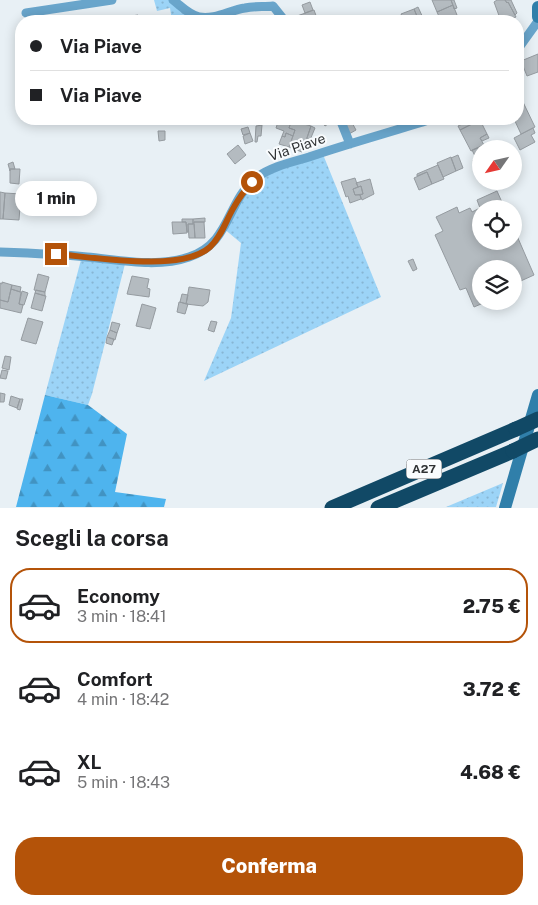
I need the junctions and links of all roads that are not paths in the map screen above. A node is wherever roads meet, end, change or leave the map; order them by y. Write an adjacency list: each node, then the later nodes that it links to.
1 (112, 0): 4 (street)
2 (173, 0): 5 (street)
3 (538, 7): 8 (street)
4 (26, 13)
5 (188, 15)
6 (220, 15): 7 (street)
7 (280, 15)
8 (538, 17)
9 (538, 21): 11 (street)
10 (538, 28): 11 (street)
11 (530, 34): 12 (street)
12 (524, 42)
13 (342, 125): 15 (street)
14 (412, 125): 15 (street, Via Piave)
15 (350, 144): 16 (street, Via Piave)
16 (0, 252)
17 (538, 395): 22 (street)
18 (538, 419): 20 (highway, A27, bridge)
19 (538, 439): 21 (highway, A27, bridge)
20 (332, 508)
21 (378, 508)
22 (505, 508)

